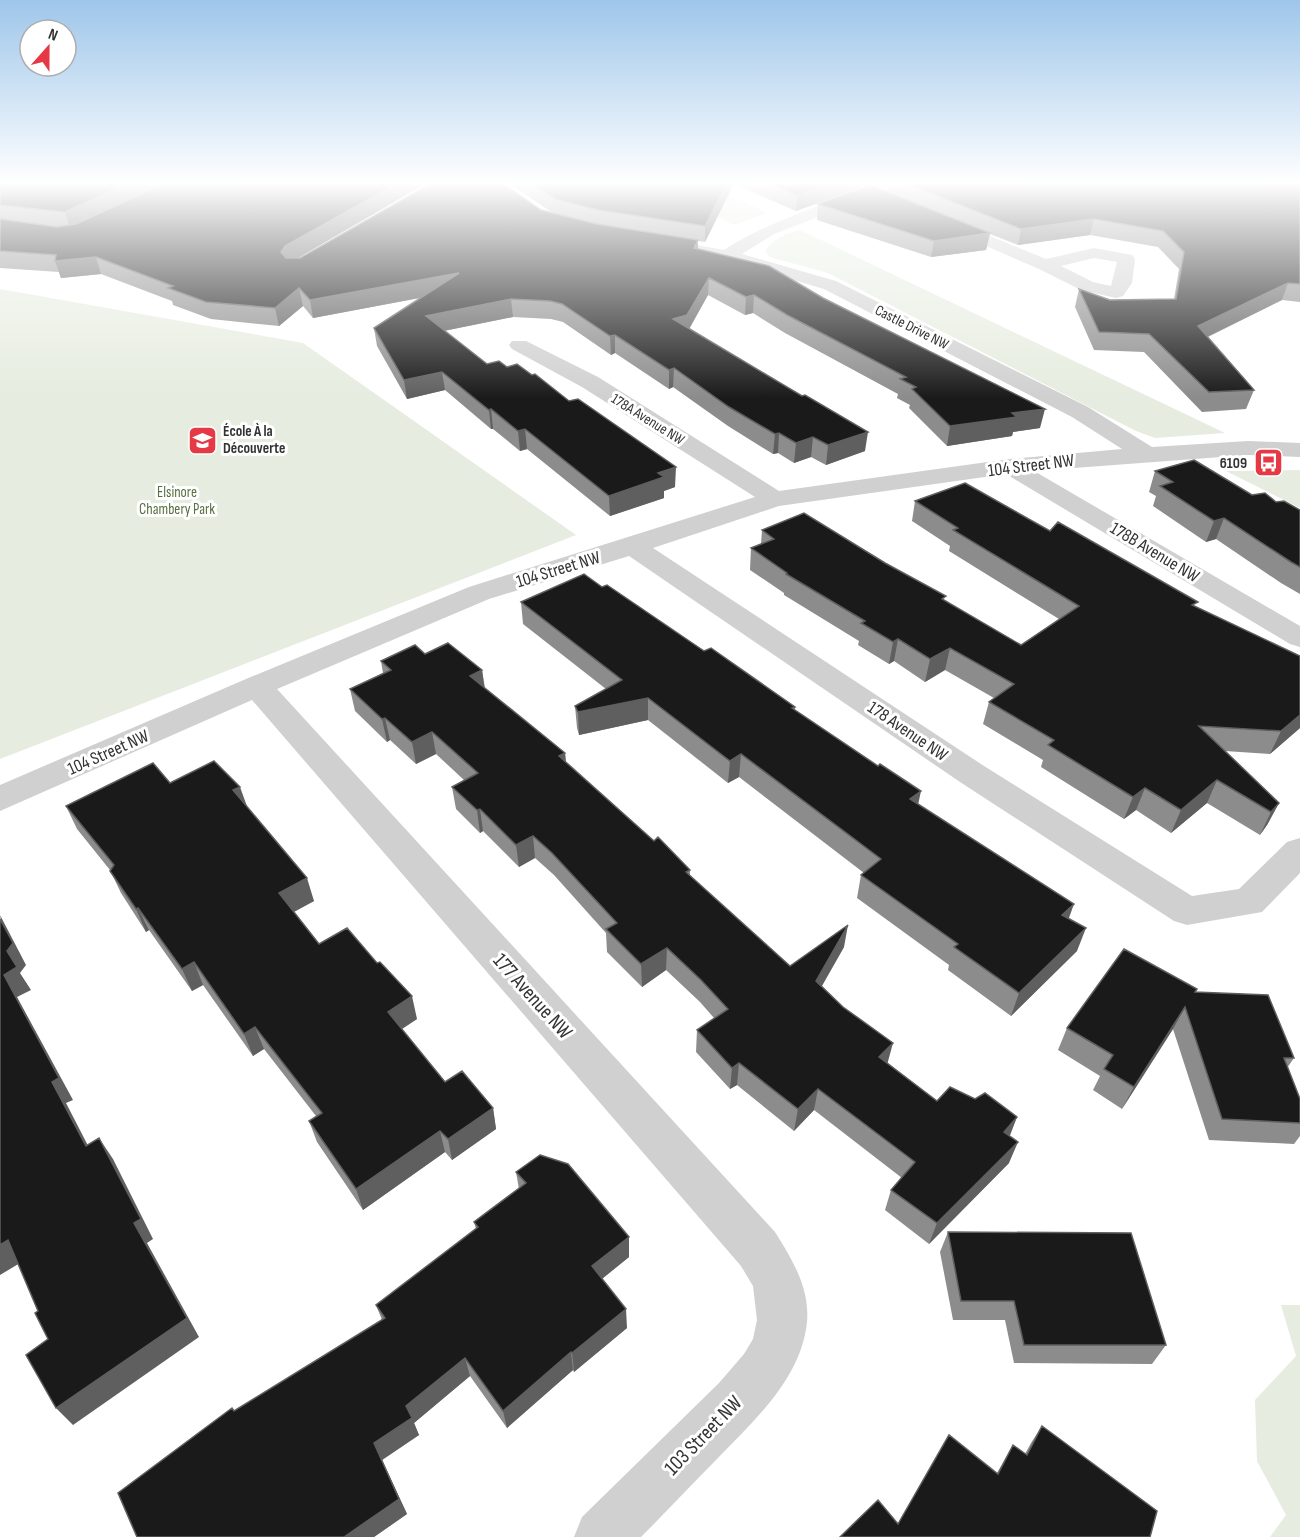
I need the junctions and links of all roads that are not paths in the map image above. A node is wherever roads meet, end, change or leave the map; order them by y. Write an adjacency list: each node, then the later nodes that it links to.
1 (733, 255): 6 (street, Castle Drive NW)
2 (1021, 255): 3 (street)
3 (1045, 265)
4 (519, 345): 8 (street, 178A Avenue NW)
5 (1300, 450): 6 (street, 104 Street NW)
6 (1148, 454): 7 (street, 104 Street NW)
7 (1009, 466): 8 (street, 104 Street NW); 10 (street, 178B Avenue NW)
8 (775, 499): 9 (street, 104 Street NW)
9 (633, 546): 11 (street, 104 Street NW); 13 (street, 178 Avenue NW)
10 (1300, 638)
11 (257, 686): 12 (street, 104 Street NW); 14 (street, 177 Avenue NW)
12 (0, 800)
13 (1300, 851)
14 (782, 1320): 15 (street, 103 Street NW)
15 (602, 1537)

